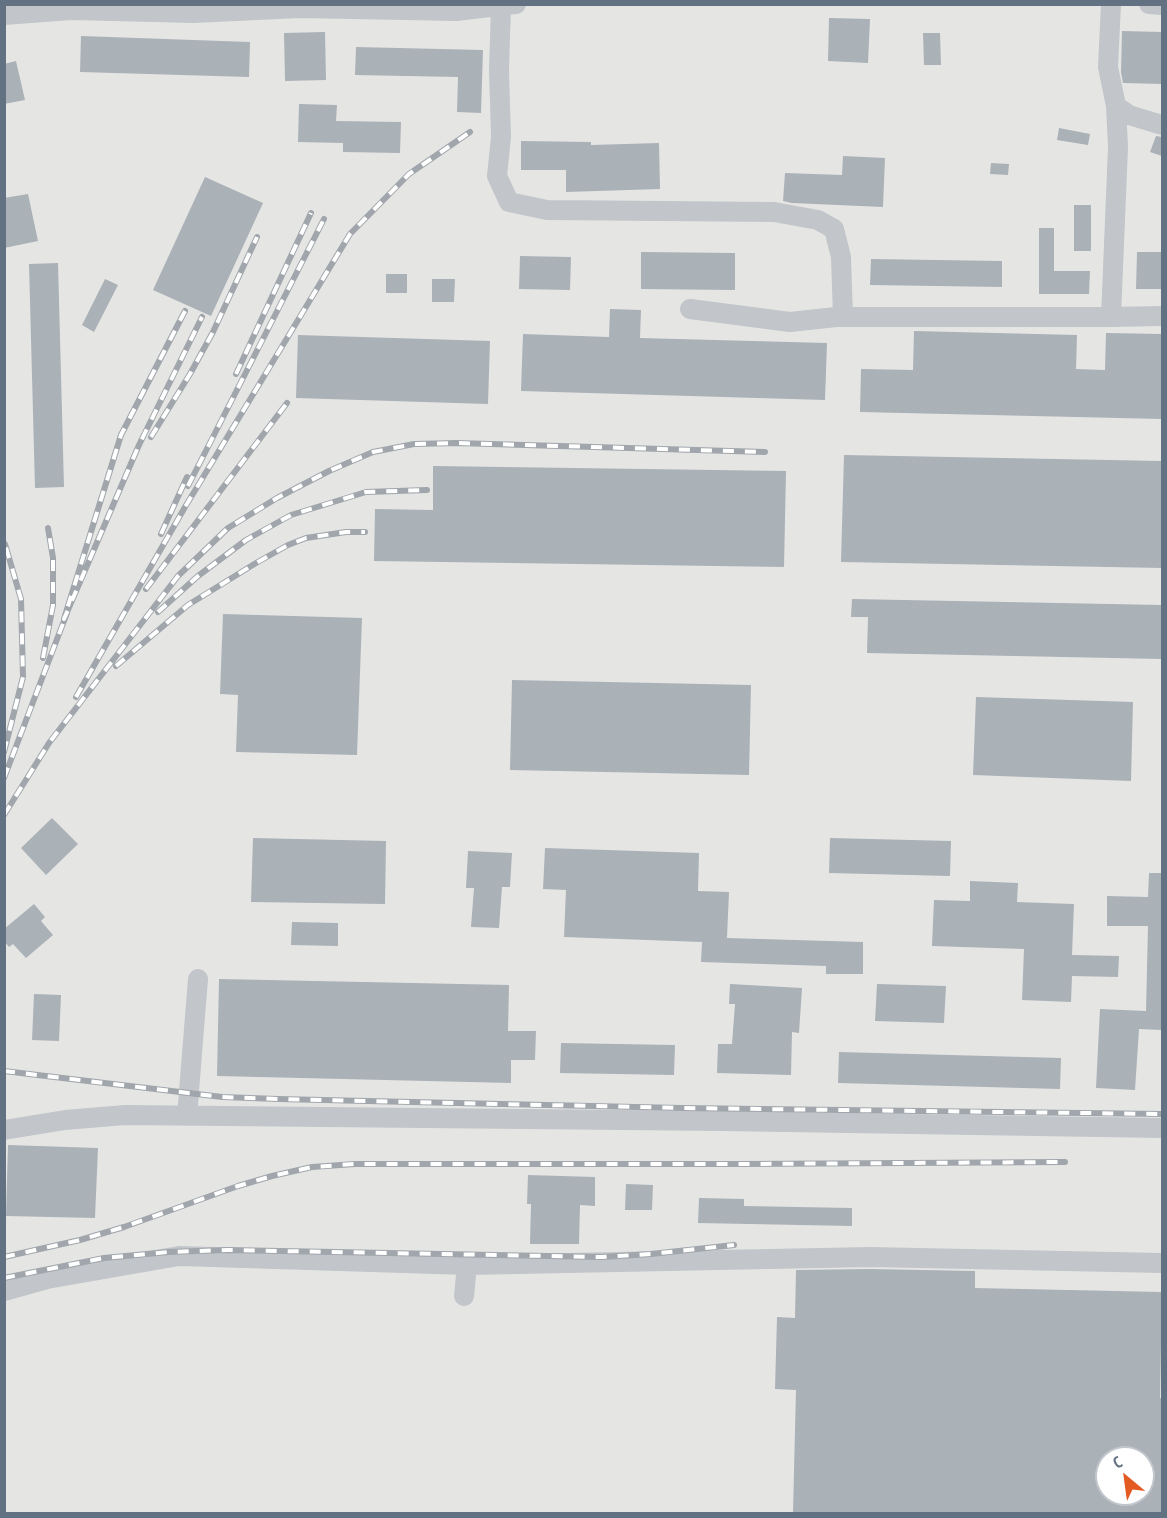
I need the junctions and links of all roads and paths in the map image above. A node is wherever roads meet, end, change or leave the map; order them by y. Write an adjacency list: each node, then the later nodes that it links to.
1 (1111, 4): 6 (lane)
2 (1149, 4): 4 (lane)
3 (509, 5): 5 (lane); 11 (lane)
4 (1162, 5)
5 (4, 15)
6 (1116, 106): 7 (lane); 10 (lane)
7 (1162, 124)
8 (690, 309): 11 (lane)
9 (1162, 316): 10 (lane)
10 (1111, 317): 11 (lane)
11 (843, 318)
12 (198, 979): 13 (lane)
13 (187, 1116): 14 (lane); 15 (lane)
14 (1162, 1128)
15 (4, 1130)
16 (1162, 1263): 17 (lane)
17 (467, 1265): 18 (lane); 19 (lane)
18 (4, 1291)
19 (464, 1296)

